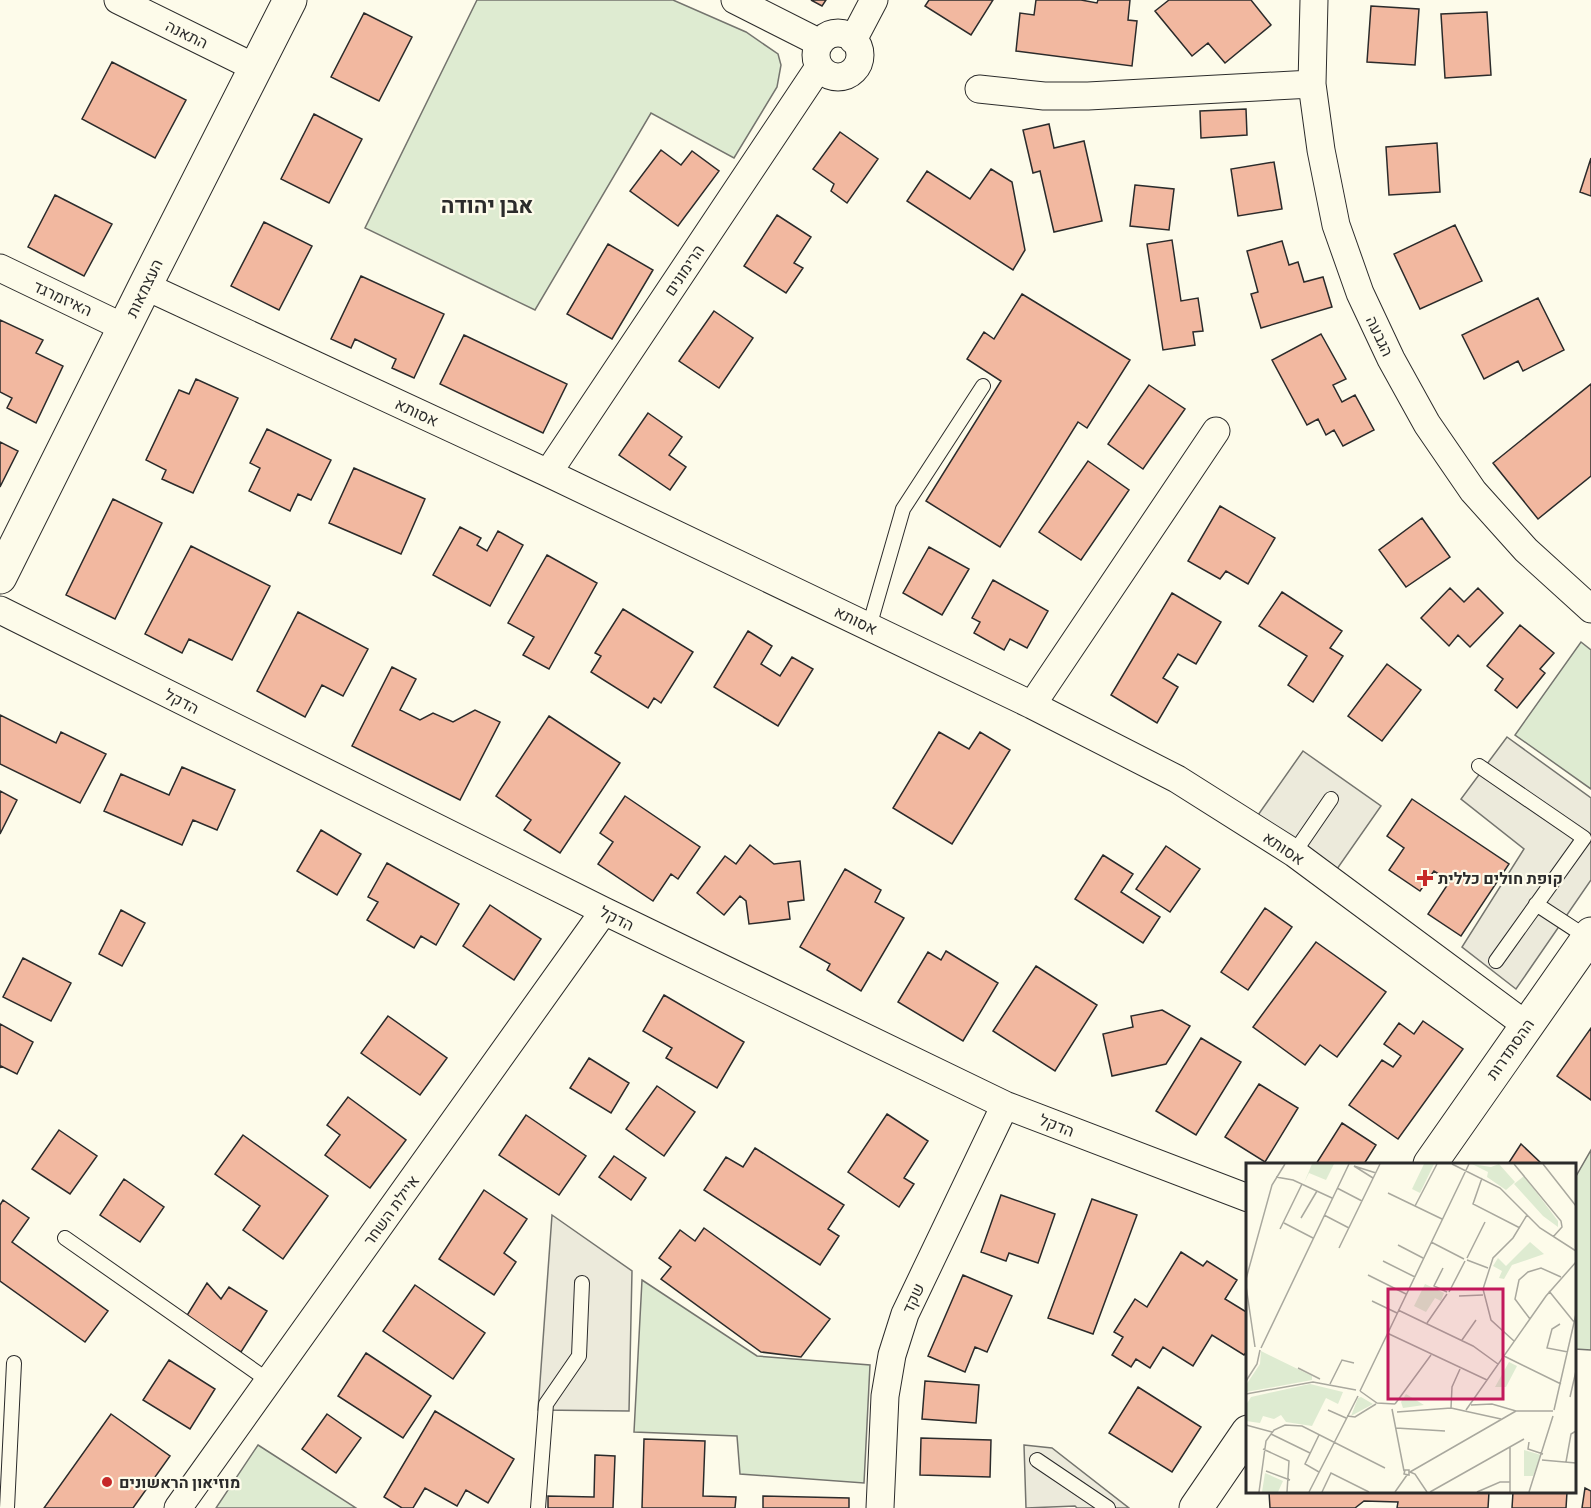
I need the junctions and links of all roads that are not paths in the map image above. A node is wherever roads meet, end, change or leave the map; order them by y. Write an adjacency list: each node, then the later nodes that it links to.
1 (118, 0): 8 (street, התאנה)
2 (290, 0): 8 (street, העצמאות)
3 (735, 0): 7 (street)
4 (874, 0): 6 (street)
5 (1314, 0): 9 (street, הגבעה)
6 (853, 40): 7 (street); 7 (street)
7 (819, 55): 16 (street, הרימונים)
8 (256, 68): 12 (street, העצמאות)
9 (1312, 84): 10 (street); 18 (street, הגבעה)
10 (979, 89)
11 (0, 268): 13 (street, האיזמרגד)
12 (144, 286): 13 (street, העצמאות); 16 (street, אסותא)
13 (125, 328): 17 (street, העצמאות)
14 (983, 386): 20 (lane)
15 (1216, 431): 21 (street)
16 (548, 473): 20 (street, אסותא)
17 (0, 577)
18 (1591, 609)
19 (0, 610): 26 (street, הדקל)
20 (869, 627): 21 (street, אסותא)
21 (1032, 705): 24 (street, אסותא)
22 (1479, 766): 25 (lane)
23 (1331, 799): 24 (lane)
24 (1294, 853): 29 (street, אסותא)
25 (1536, 904): 27 (lane); 28 (lane)
26 (604, 911): 30 (street, הדקל); 36 (street, איילת השחר)
27 (1590, 936): 29 (street, ההסתדרות)
28 (1496, 961)
29 (1526, 1025): 31 (street, ההסתדרות)
30 (1005, 1105): 32 (street, הדקל); 43 (street, שקד)
31 (1431, 1163)
32 (1246, 1197)
33 (65, 1238): 36 (lane)
34 (582, 1283): 42 (lane)
35 (14, 1364): 40 (lane)
36 (269, 1381): 41 (street, איילת השחר)
37 (1246, 1435): 39 (street)
38 (1037, 1460): 44 (lane)
39 (1198, 1506)
40 (8, 1508)
41 (178, 1508)
42 (538, 1508)
43 (880, 1508)
44 (1108, 1508)

